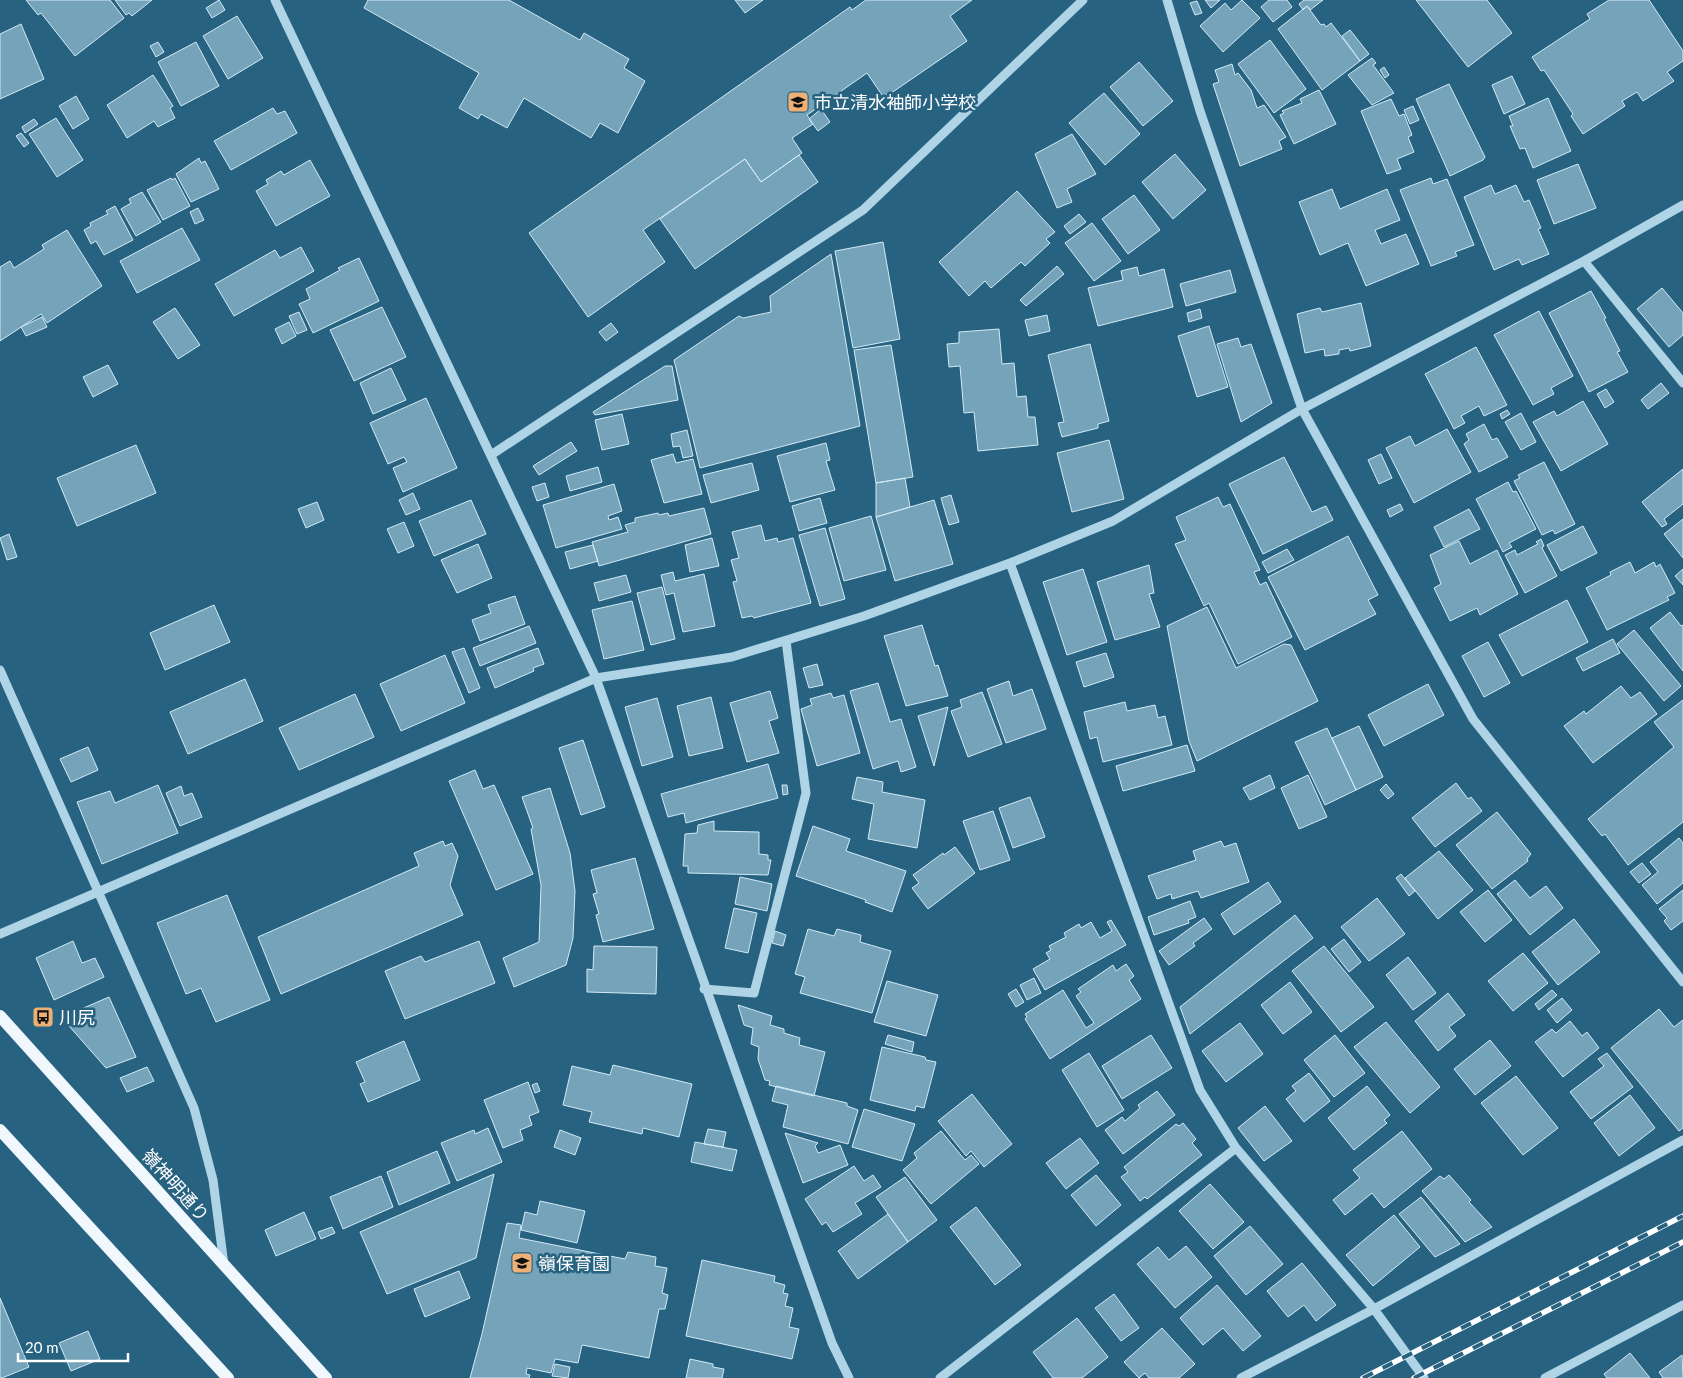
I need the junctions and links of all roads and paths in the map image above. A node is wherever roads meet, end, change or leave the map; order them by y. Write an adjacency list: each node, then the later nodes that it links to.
1 (275, 0): 8 (street)
2 (1083, 0): 8 (street)
3 (1167, 0): 7 (street)
4 (1683, 205): 5 (street)
5 (1584, 262): 6 (street); 7 (street)
6 (1683, 383)
7 (1302, 409): 9 (street); 15 (street)
8 (491, 455): 12 (street)
9 (1010, 563): 10 (street); 20 (street)
10 (786, 641): 12 (street); 16 (street)
11 (0, 670): 13 (street)
12 (596, 678): 13 (street); 16 (street)
13 (98, 893): 14 (street); 21 (street)
14 (0, 934)
15 (1683, 982)
16 (704, 989): 26 (street)
17 (0, 1016): 21 (main road, 嶺神明通り)
18 (0, 1130): 24 (main road)
19 (1683, 1140): 23 (street)
20 (1236, 1148): 23 (street); 27 (street)
21 (224, 1265): 25 (main road, 嶺神明通り)
22 (1683, 1305): 30 (street)
23 (1374, 1309): 28 (street); 29 (street)
24 (228, 1378)
25 (326, 1378)
26 (849, 1378)
27 (940, 1378)
28 (1241, 1378)
29 (1424, 1378)
30 (1545, 1378)

